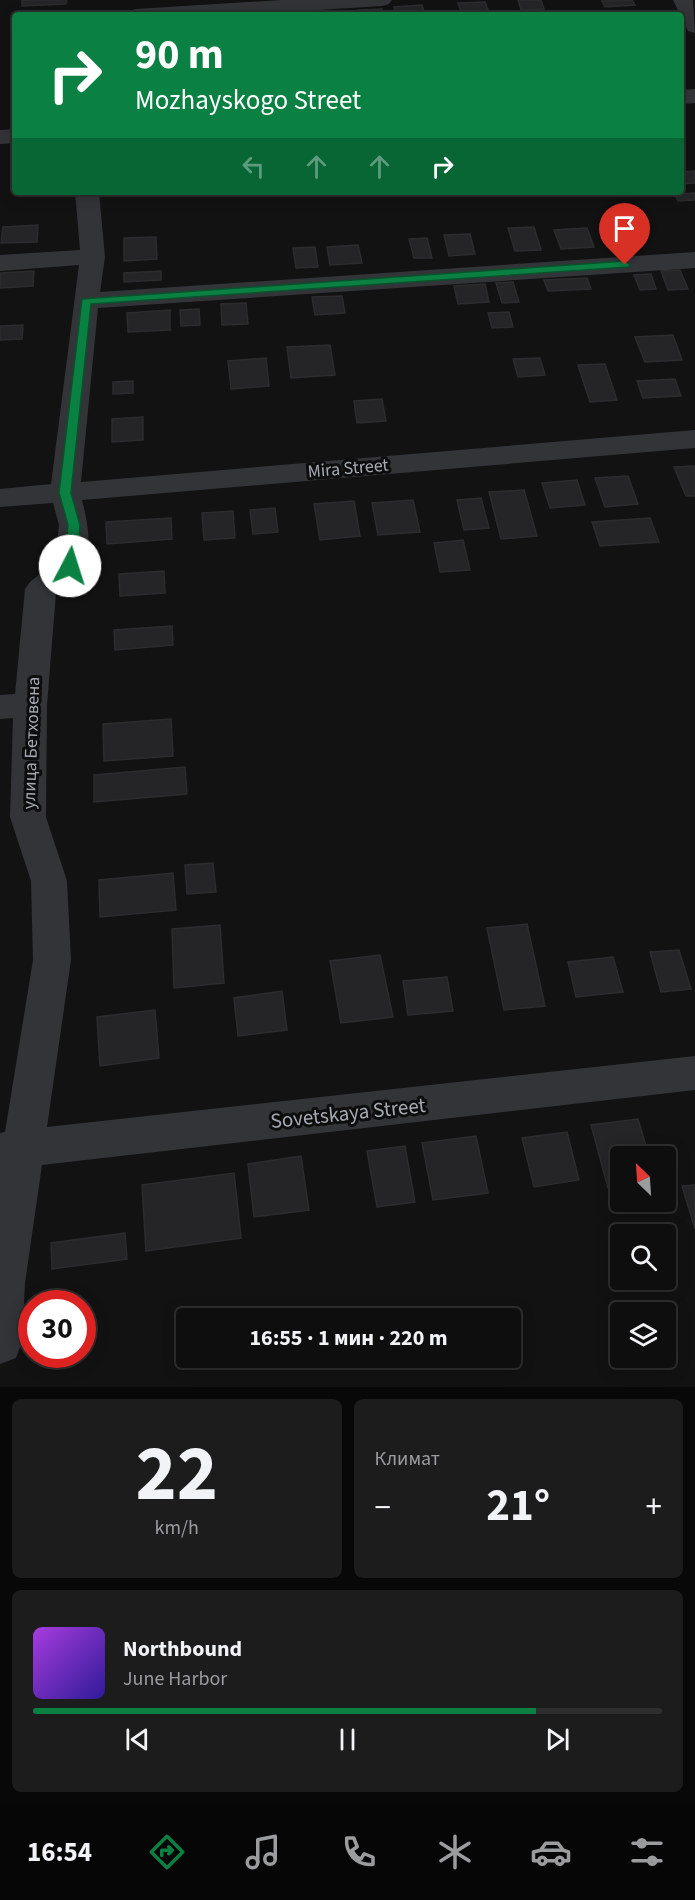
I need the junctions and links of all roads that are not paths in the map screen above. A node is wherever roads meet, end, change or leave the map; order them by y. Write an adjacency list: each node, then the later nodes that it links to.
1 (382, 0): 3 (street)
2 (683, 0): 4 (street)
3 (185, 12)
4 (695, 27)
5 (87, 195): 6 (street, улица Бетховена)
6 (93, 258): 8 (street); 9 (street, улица Бетховена)
7 (695, 260): 9 (street)
8 (0, 263)
9 (86, 301): 11 (street, улица Бетховена)
10 (695, 439): 11 (street, Mira Street)
11 (65, 493): 12 (street, Mira Street); 13 (street, улица Бетховена)
12 (0, 498)
13 (15, 706): 15 (street, улица Бетховена)
14 (695, 1073): 15 (street, Sovetskaya Street)
15 (12, 1150): 16 (street, улица Бетховена)
16 (0, 1342)

